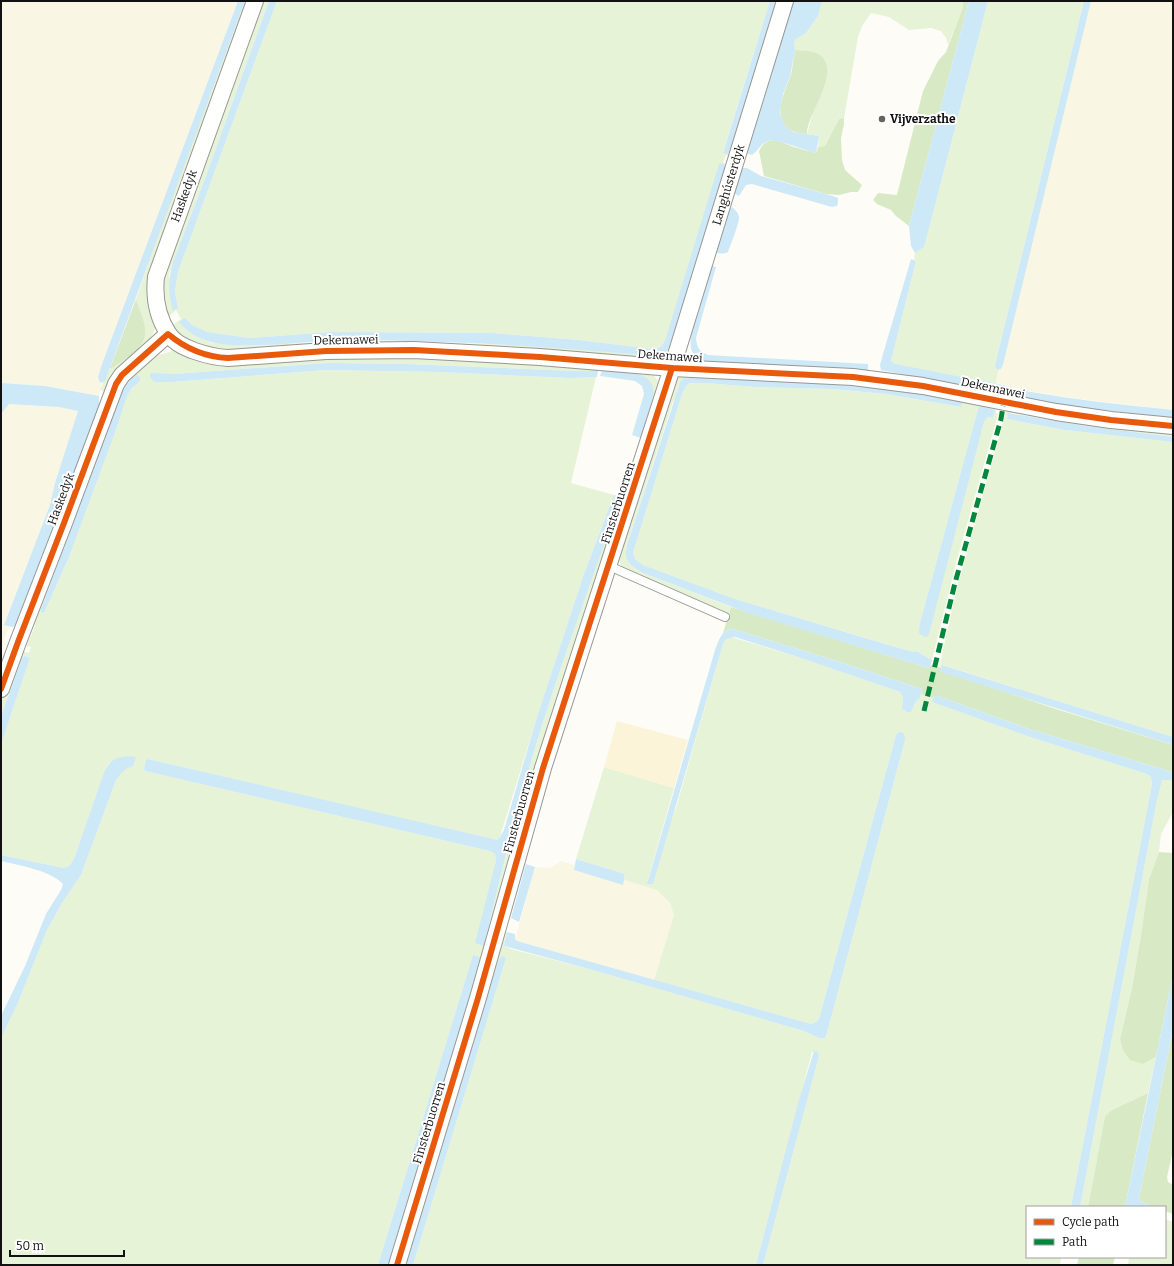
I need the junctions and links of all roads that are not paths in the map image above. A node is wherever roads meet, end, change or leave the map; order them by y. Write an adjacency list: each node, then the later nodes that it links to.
1 (255, 1): 3 (street, Haskedyk)
2 (785, 1): 4 (street, Langhústerdyk)
3 (168, 334): 4 (street, Dekemawei); 8 (street, Haskedyk)
4 (672, 368): 5 (street, Dekemawei); 6 (street, Finsterbuorren)
5 (1173, 426)
6 (609, 566): 7 (lane); 9 (street, Finsterbuorren)
7 (726, 617)
8 (1, 689)
9 (397, 1265)

